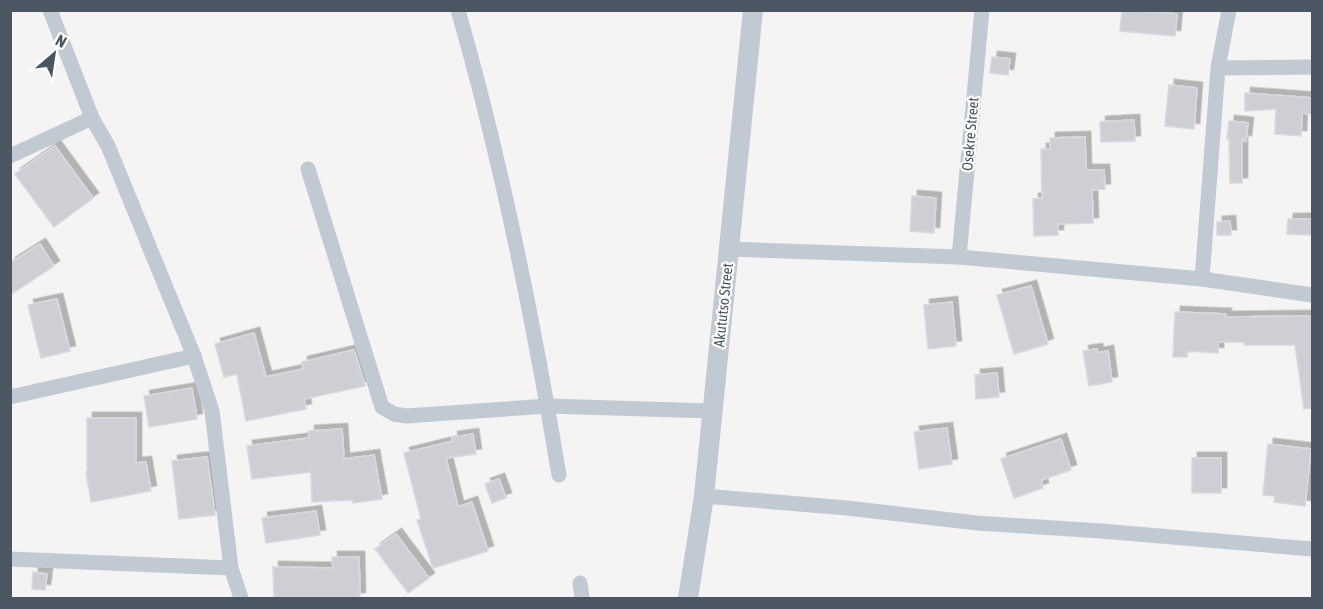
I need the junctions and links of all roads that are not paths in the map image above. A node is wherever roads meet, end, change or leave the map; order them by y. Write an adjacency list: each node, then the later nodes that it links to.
1 (50, 10): 8 (street)
2 (458, 10): 17 (street)
3 (753, 10): 11 (street, Akututso Street)
4 (982, 10): 12 (street, Osekre Street)
5 (1229, 10): 7 (street)
6 (1312, 67): 7 (street)
7 (1218, 68): 13 (street)
8 (92, 118): 9 (street); 15 (street)
9 (10, 156)
10 (308, 169): 17 (street)
11 (728, 249): 12 (street); 18 (street, Akututso Street)
12 (959, 257): 13 (street)
13 (1202, 279): 14 (street)
14 (1312, 295)
15 (194, 356): 16 (street); 23 (street)
16 (10, 397)
17 (548, 406): 18 (street); 19 (street)
18 (712, 411): 20 (street, Akututso Street)
19 (559, 475)
20 (704, 496): 21 (street); 25 (street, Akututso Street)
21 (1312, 549)
22 (10, 559): 23 (street)
23 (231, 568): 24 (street)
24 (241, 598)
25 (688, 598)

